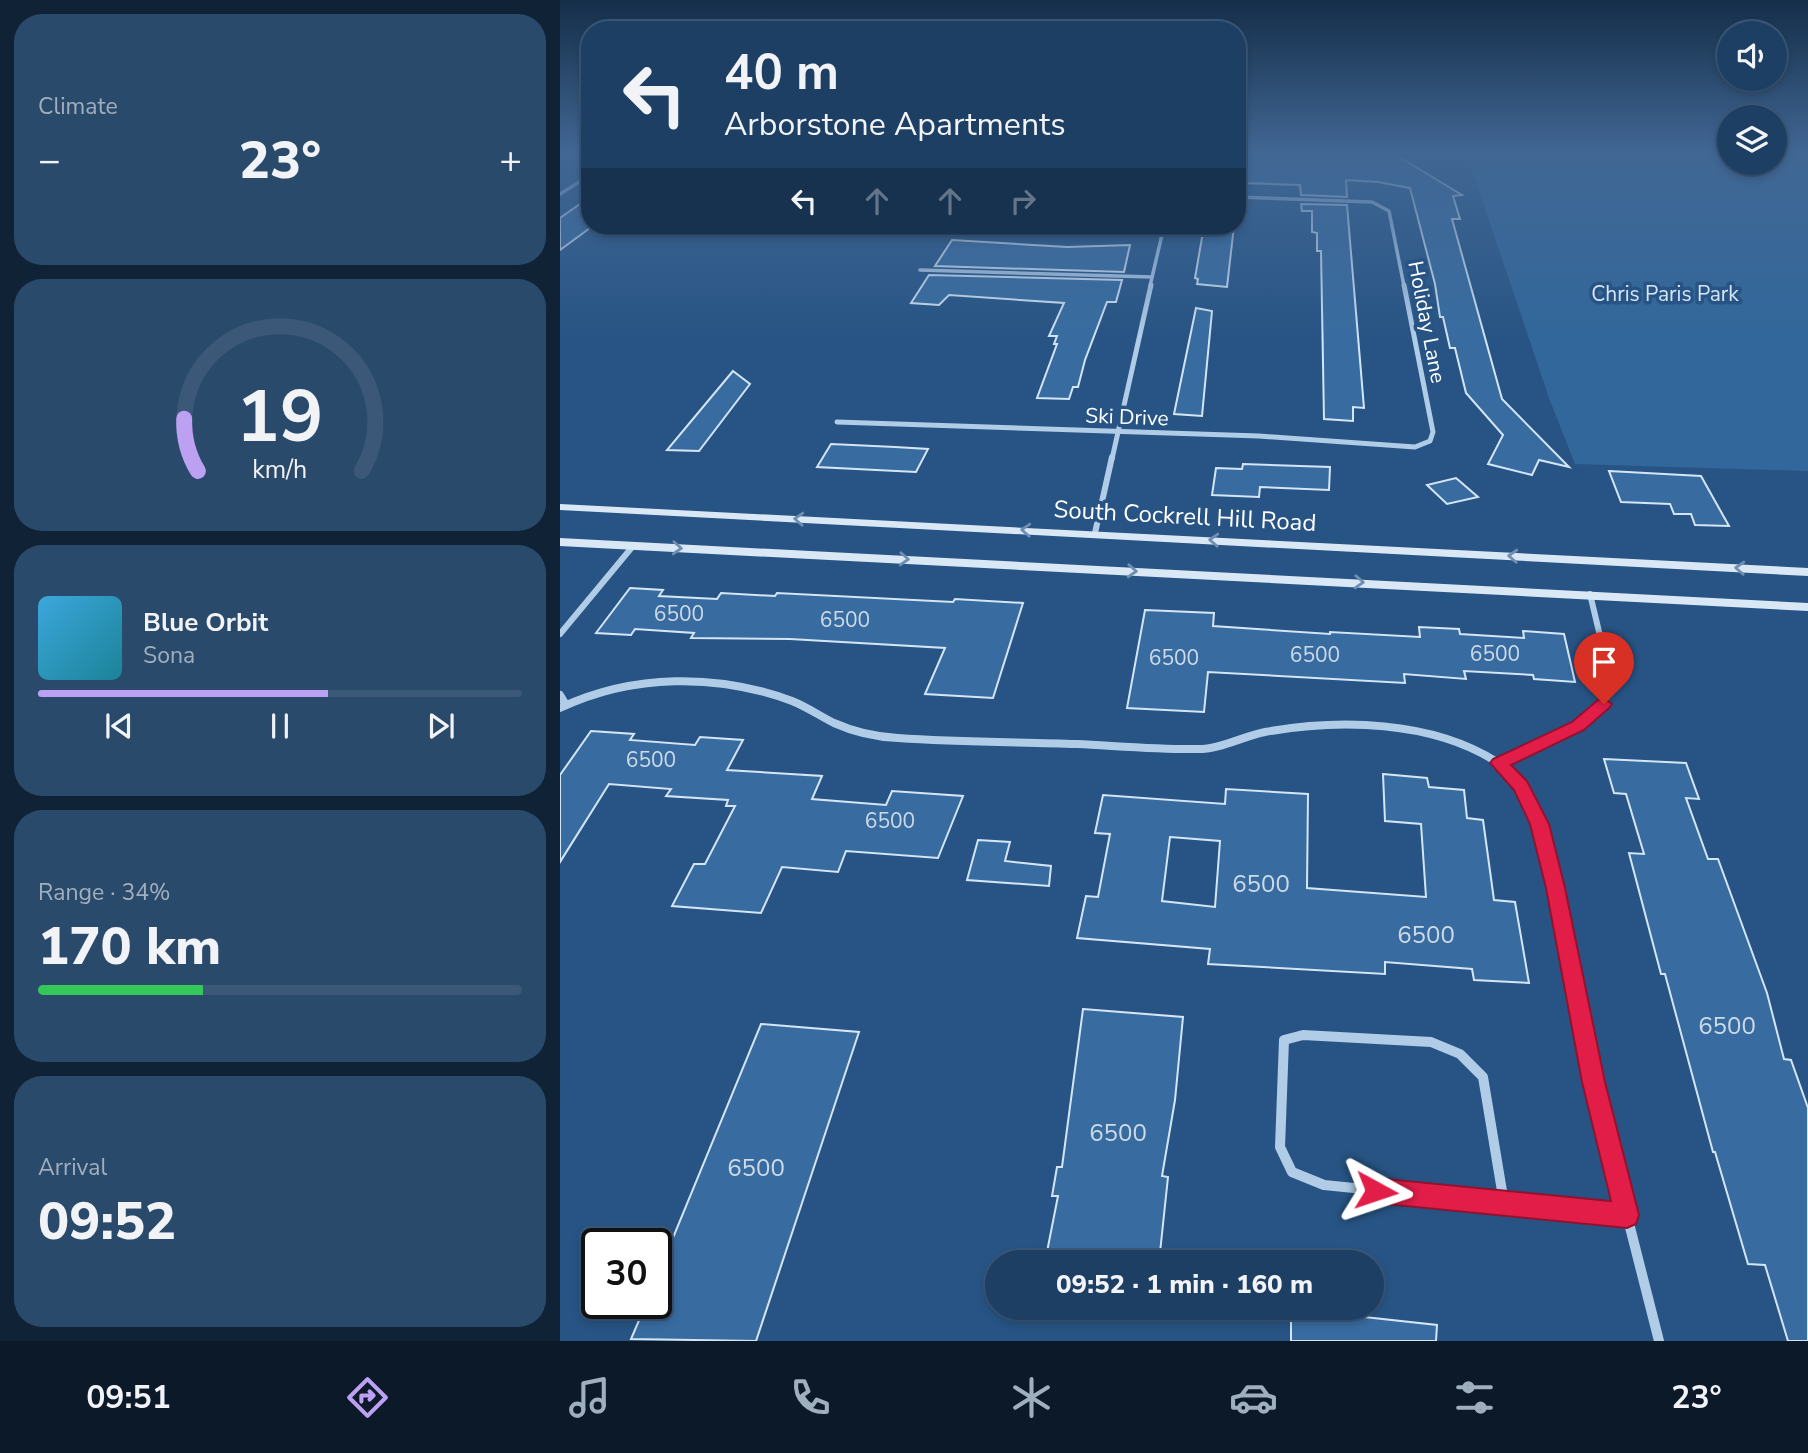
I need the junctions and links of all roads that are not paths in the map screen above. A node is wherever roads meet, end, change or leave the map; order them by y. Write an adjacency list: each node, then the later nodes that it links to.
1 (1390, 215): 7 (street, Holiday Lane)
2 (1162, 235): 4 (street)
3 (920, 270): 4 (street)
4 (1152, 277): 6 (street)
5 (837, 422): 6 (street, Ski Drive)
6 (1117, 433): 7 (street, Ski Drive); 9 (street)
7 (1415, 447)
8 (560, 507): 9 (main road, South Cockrell Hill Road, one-way to 8)
9 (1095, 533): 12 (main road, South Cockrell Hill Road, one-way to 9)
10 (560, 542): 11 (main road)
11 (633, 545): 13 (main road, one-way to 13); 15 (street)
12 (1808, 572)
13 (1590, 594): 14 (main road); 18 (street)
14 (1808, 607)
15 (560, 634)
16 (560, 695): 17 (street)
17 (563, 706): 18 (street)
18 (1499, 763): 20 (street)
19 (1504, 1203): 19 (street); 20 (street)
20 (1627, 1215): 21 (street)
21 (1659, 1341)

